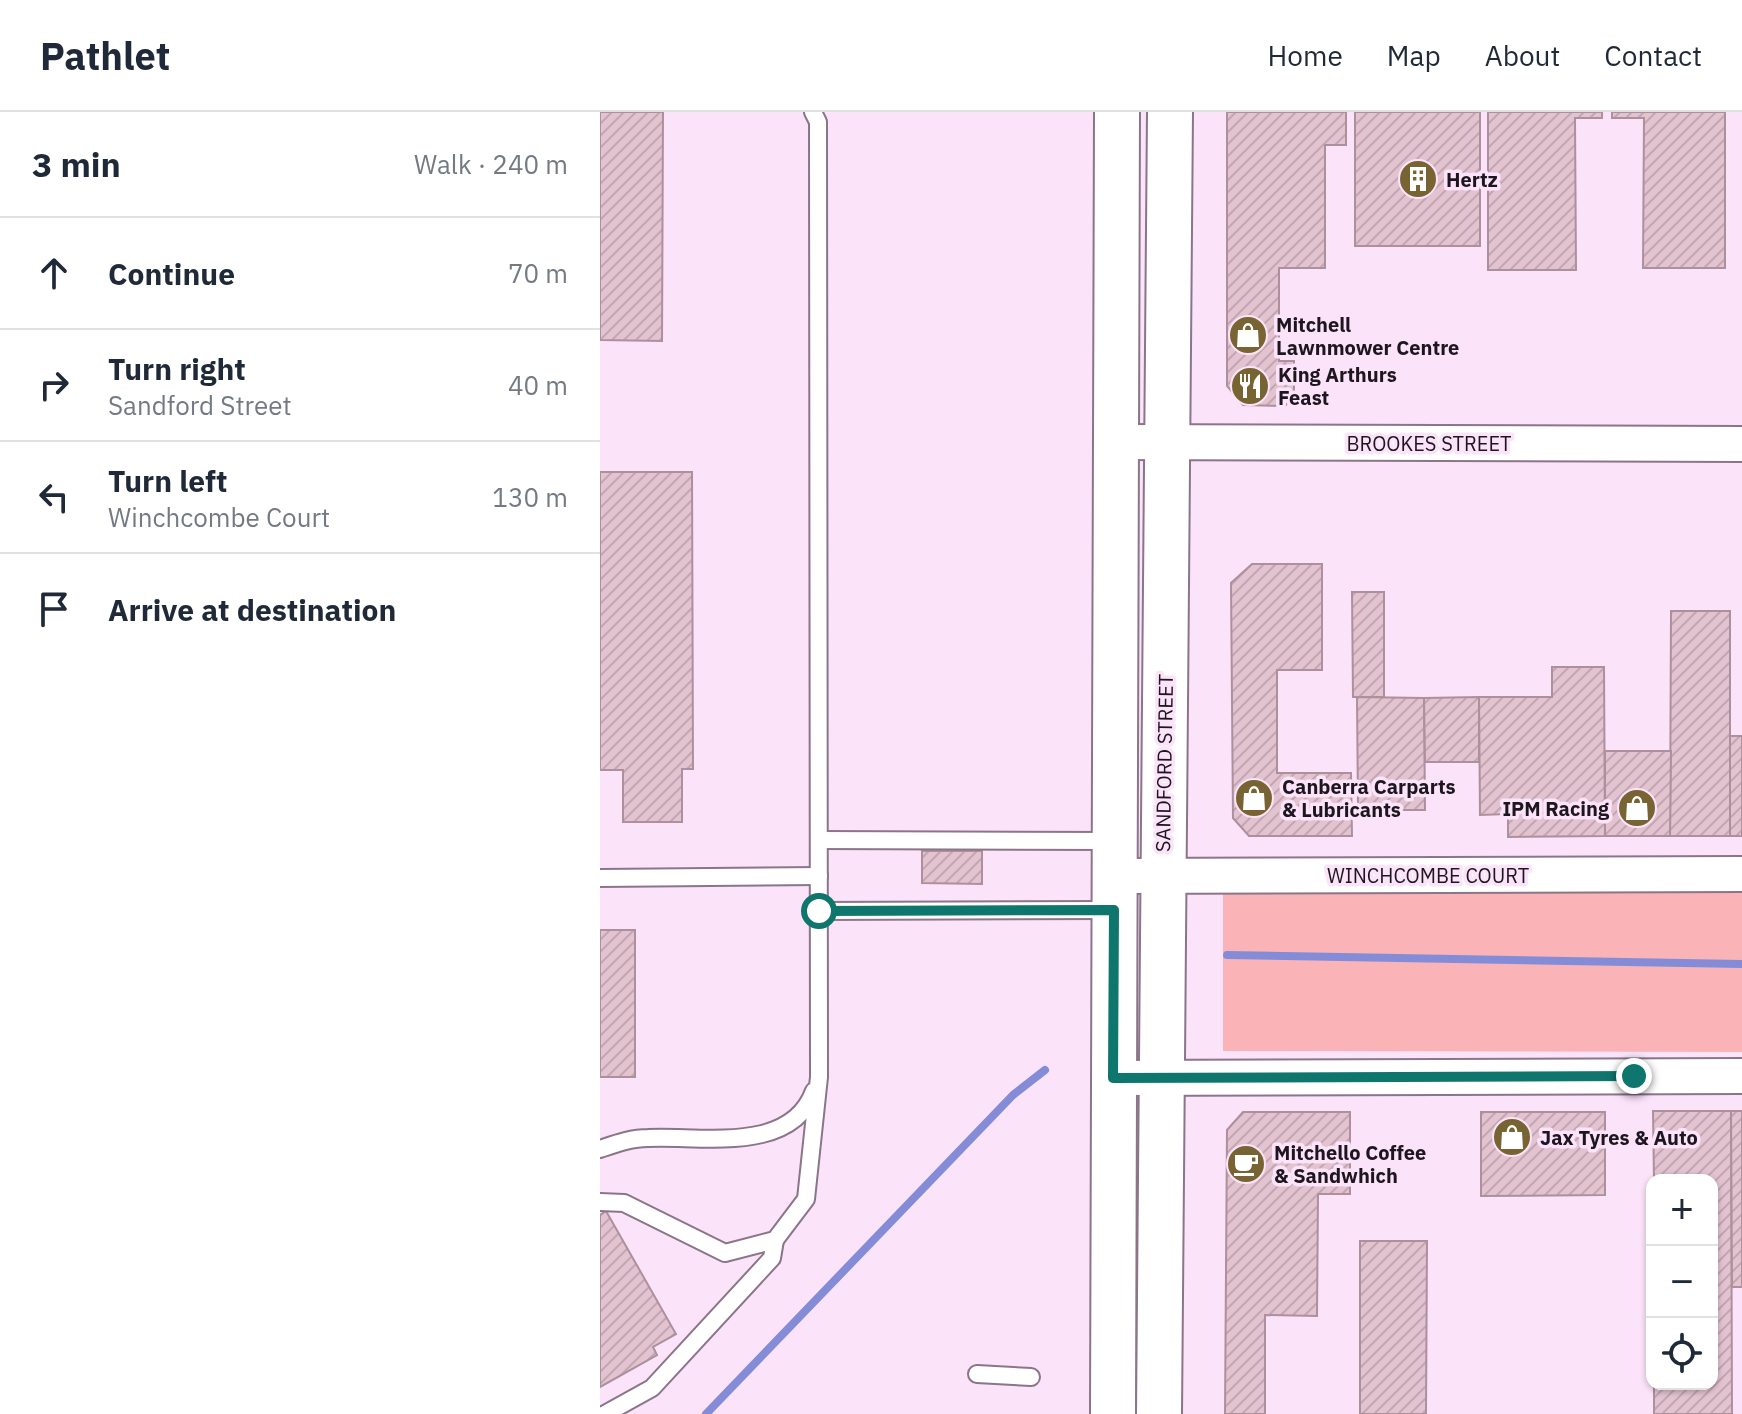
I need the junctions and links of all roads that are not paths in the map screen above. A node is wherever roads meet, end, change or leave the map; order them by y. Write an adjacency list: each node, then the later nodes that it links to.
1 (813, 112): 7 (lane)
2 (1117, 112): 4 (main road)
3 (1170, 112): 5 (main road, SANDFORD STREET)
4 (1116, 442): 5 (street, BROOKES STREET); 10 (main road)
5 (1167, 443): 6 (street, BROOKES STREET); 11 (main road, SANDFORD STREET)
6 (1742, 444)
7 (819, 840): 9 (lane); 10 (lane)
8 (1742, 874): 11 (street, WINCHCOMBE COURT)
9 (819, 876): 12 (lane); 13 (lane)
10 (1115, 876): 11 (street, WINCHCOMBE COURT); 13 (lane); 17 (main road)
11 (1163, 876): 16 (main road, SANDFORD STREET)
12 (600, 878)
13 (819, 911): 15 (lane)
14 (1742, 1076): 16 (street)
15 (819, 1077): 18 (lane); 20 (lane)
16 (1162, 1077): 17 (street); 25 (main road, SANDFORD STREET)
17 (1113, 1078): 24 (main road)
18 (600, 1149)
19 (600, 1202): 20 (lane)
20 (775, 1240): 23 (lane)
21 (977, 1374): 22 (lane)
22 (1031, 1377)
23 (605, 1414)
24 (1113, 1414)
25 (1159, 1414)

